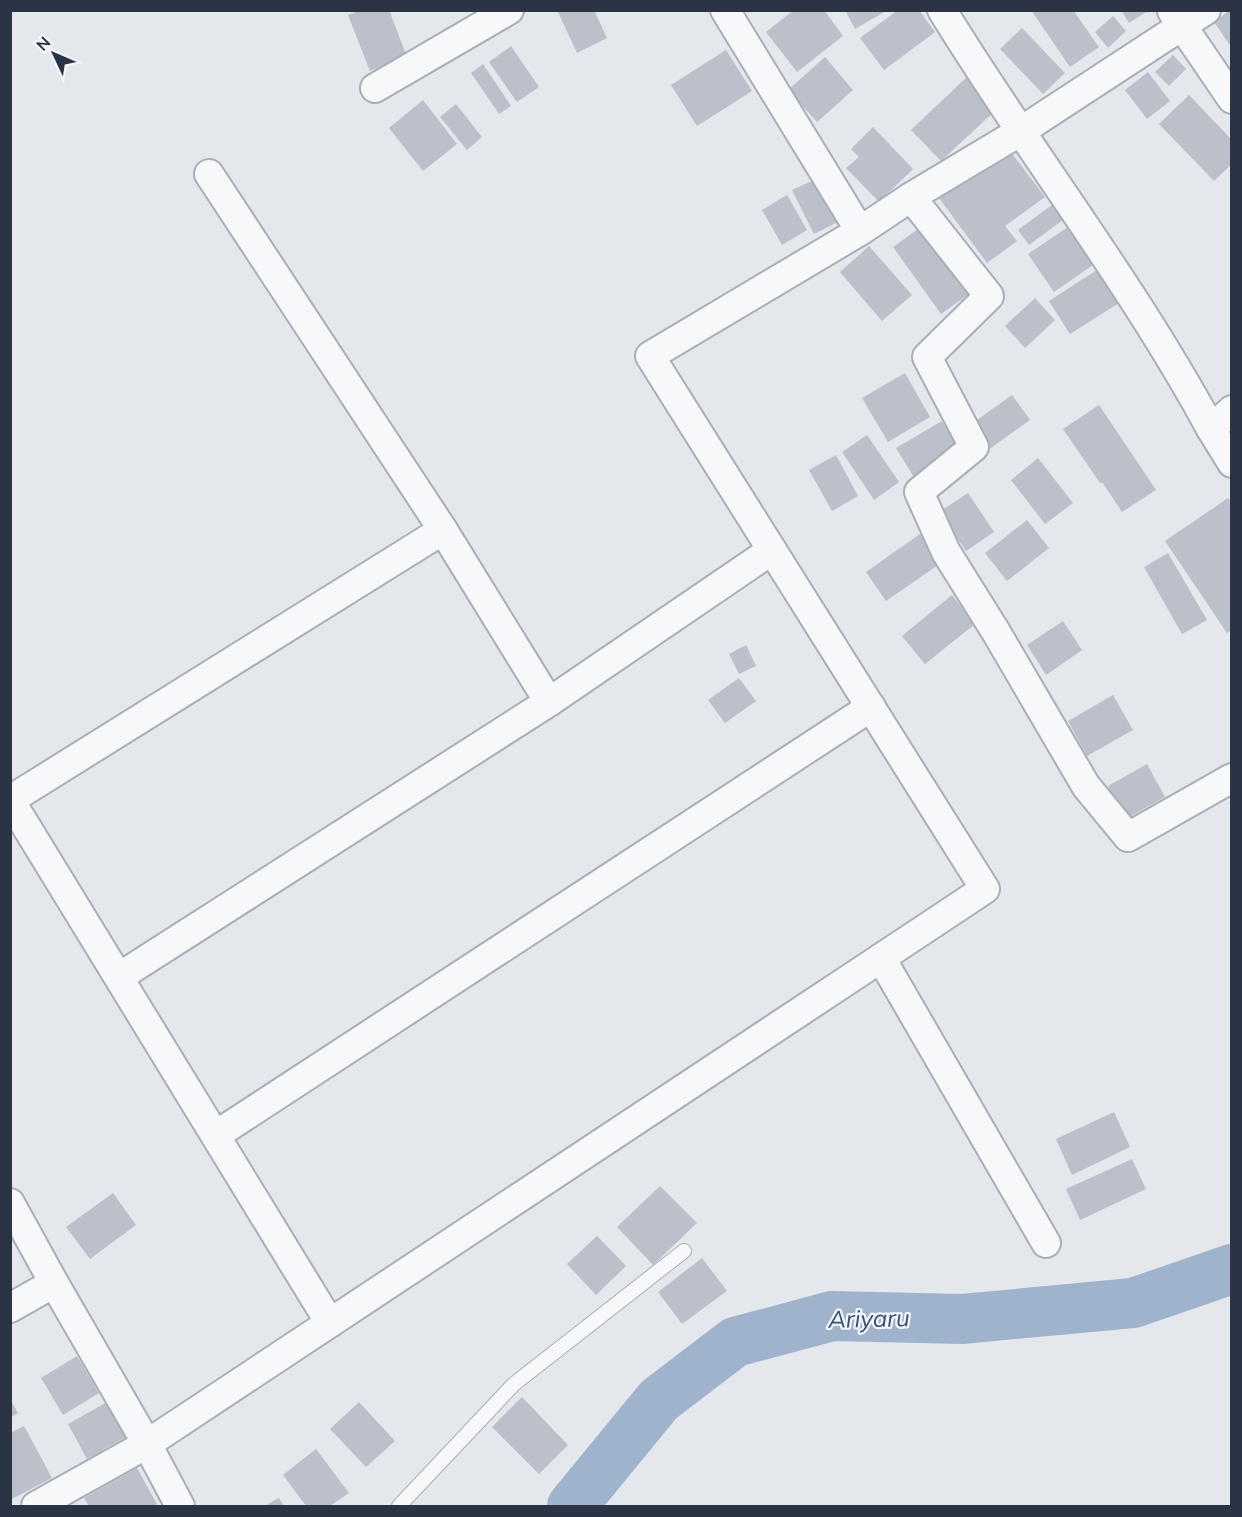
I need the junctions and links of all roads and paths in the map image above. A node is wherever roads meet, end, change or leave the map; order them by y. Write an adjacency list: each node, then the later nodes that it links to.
1 (509, 10): 6 (street)
2 (725, 10): 11 (street)
3 (942, 10): 8 (street)
4 (1206, 10): 5 (street)
5 (1177, 18): 7 (street); 8 (street)
6 (375, 88)
7 (1232, 99)
8 (1021, 131): 10 (street); 12 (street)
9 (209, 174): 14 (street)
10 (911, 197): 11 (street); 18 (street)
11 (860, 231): 15 (street)
12 (1221, 420): 13 (street)
13 (1232, 463)
14 (443, 530): 16 (street); 19 (street)
15 (772, 550): 16 (street); 17 (street)
16 (549, 702): 21 (street)
17 (871, 707): 20 (street); 22 (street)
18 (1232, 778)
19 (10, 800): 21 (street)
20 (881, 958): 24 (street); 28 (street)
21 (119, 977): 22 (street)
22 (216, 1135): 28 (street)
23 (10, 1203): 26 (street)
24 (1046, 1243)
25 (684, 1251): 32 (lane)
26 (54, 1283): 27 (street); 29 (street)
27 (10, 1308)
28 (330, 1323): 29 (street)
29 (147, 1444): 30 (street); 31 (street)
30 (36, 1506)
31 (180, 1506)
32 (399, 1506)

